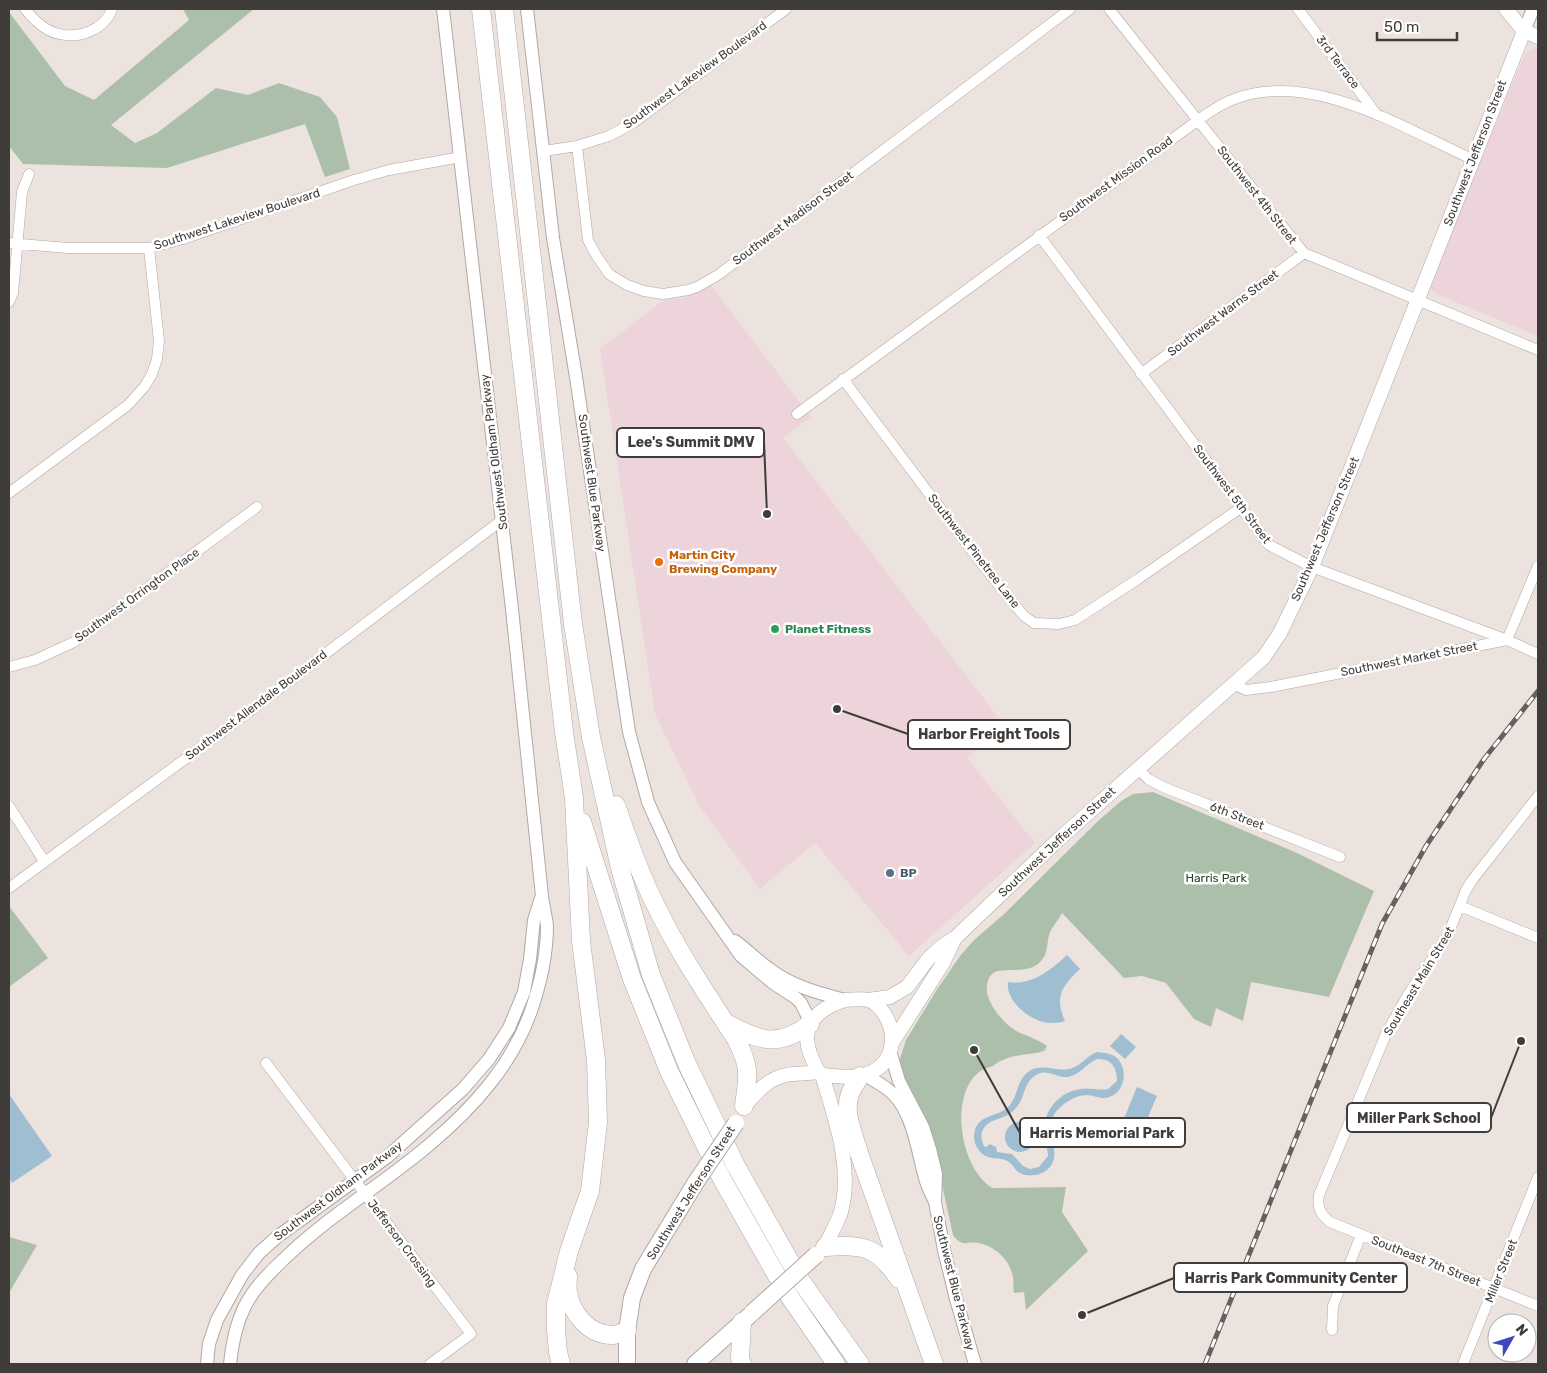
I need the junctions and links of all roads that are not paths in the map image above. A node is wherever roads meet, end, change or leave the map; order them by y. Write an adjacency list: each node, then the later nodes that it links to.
1 (25, 9): 2 (street)
2 (112, 9)
3 (443, 9): 19 (street, Southwest Oldham Parkway)
4 (481, 9): 45 (highway)
5 (504, 9): 42 (highway)
6 (528, 9): 18 (street, Southwest Blue Parkway)
7 (786, 9): 17 (street, Southwest Lakeview Boulevard)
8 (1070, 9): 17 (street, Southwest Madison Street)
9 (1109, 9): 16 (street, Southwest 4th Street)
10 (1298, 9): 15 (street, 3rd Terrace)
11 (1506, 9): 13 (main road)
12 (1533, 9): 13 (street, Southwest Jefferson Street)
13 (1524, 31): 14 (main road); 20 (main road, Southwest Jefferson Street)
14 (1538, 37)
15 (1378, 116): 16 (street, Southwest Mission Road); 20 (street, Southwest Mission Road)
16 (1197, 121): 22 (street, Southwest Mission Road); 25 (street, Southwest 4th Street)
17 (576, 146): 18 (street, Southwest Lakeview Boulevard)
18 (544, 151): 52 (street, Southwest Blue Parkway)
19 (461, 158): 24 (street, Southwest Lakeview Boulevard); 35 (street, Southwest Oldham Parkway)
20 (1472, 159): 26 (main road, Southwest Jefferson Street)
21 (30, 174): 23 (street)
22 (1039, 235): 29 (street, Southwest 5th Street); 30 (street, Southwest Mission Road)
23 (13, 244): 24 (street, Southwest Lakeview Boulevard); 27 (street)
24 (149, 248): 32 (street)
25 (1304, 253): 26 (street, Southwest 4th Street); 29 (street, Southwest Warns Street)
26 (1418, 300): 28 (street, Southwest 4th Street); 37 (main road, Southwest Jefferson Street)
27 (9, 302)
28 (1538, 350)
29 (1142, 374): 34 (street, Southwest 5th Street)
30 (843, 379): 31 (street, Southwest Mission Road); 34 (street, Southwest Pinetree Lane)
31 (798, 414)
32 (9, 493)
33 (257, 507): 40 (street, Southwest Orrington Place)
34 (1242, 507): 37 (street, Southwest 5th Street)
35 (502, 520): 48 (street, Southwest Allendale Boulevard); 50 (street, Southwest Oldham Parkway)
36 (1538, 566): 38 (street)
37 (1312, 567): 38 (street, Southwest 5th Street); 41 (main road, Southwest Jefferson Street)
38 (1507, 640): 39 (street, Southwest 5th Street); 41 (street, Southwest Market Street)
39 (1538, 654)
40 (9, 667)
41 (1233, 684): 43 (main road, Southwest Jefferson Street)
42 (591, 737): 57 (highway); 88 (highway)
43 (1138, 768): 47 (street, 6th Street); 53 (main road, Southwest Jefferson Street)
44 (1538, 796): 51 (street, Southeast Main Street)
45 (574, 798): 72 (highway); 87 (highway)
46 (9, 806): 48 (street)
47 (1340, 857)
48 (44, 861): 49 (street, Southwest Allendale Boulevard)
49 (9, 888)
50 (542, 896): 61 (street, Southwest Oldham Parkway); 64 (street, Southwest Oldham Parkway)
51 (1460, 906): 54 (street); 70 (street, Southeast Main Street)
52 (726, 935): 55 (street, Southwest Blue Parkway); 58 (street, Southwest Blue Parkway)
53 (955, 938): 56 (main road, Southwest Jefferson Street); 59 (main road, Southwest Jefferson Street)
54 (1538, 938)
55 (845, 1000): 56 (main road); 58 (main road)
56 (868, 1000): 59 (main road)
57 (725, 1022): 58 (highway); 65 (highway)
58 (810, 1022): 62 (main road)
59 (891, 1047): 63 (main road); 69 (street, Southwest Blue Parkway)
60 (266, 1063): 67 (street, Jefferson Crossing)
61 (482, 1068): 64 (street); 67 (street, Southwest Oldham Parkway)
62 (820, 1074): 63 (main road); 65 (main road, Southwest Jefferson Street); 73 (main road)
63 (862, 1075): 69 (street, Southwest Blue Parkway); 75 (highway)
64 (494, 1078): 68 (street, Southwest Oldham Parkway)
65 (744, 1106): 79 (highway, Southwest Jefferson Street, bridge)
66 (1538, 1178): 74 (street, Miller Street)
67 (354, 1181): 68 (street, Jefferson Crossing); 80 (street, Southwest Oldham Parkway)
68 (364, 1194): 81 (street, Southwest Oldham Parkway); 82 (street, Jefferson Crossing)
69 (935, 1202): 90 (street, Southwest Blue Parkway)
70 (1319, 1209): 71 (street, Southeast 7th Street)
71 (1361, 1235): 74 (street, Southeast 7th Street); 78 (street)
72 (569, 1251): 79 (highway); 83 (highway)
73 (820, 1251): 75 (highway); 77 (highway, bridge)
74 (1494, 1288): 76 (street, Southeast 7th Street); 91 (street, Miller Street)
75 (909, 1294): 89 (highway)
76 (1538, 1306)
77 (747, 1318): 85 (highway); 86 (highway)
78 (1332, 1330)
79 (627, 1331): 84 (highway, Southwest Jefferson Street)
80 (207, 1364)
81 (230, 1364)
82 (430, 1364)
83 (561, 1364)
84 (627, 1364)
85 (695, 1364)
86 (742, 1364)
87 (836, 1364)
88 (860, 1364)
89 (934, 1364)
90 (975, 1364)
91 (1463, 1364)

